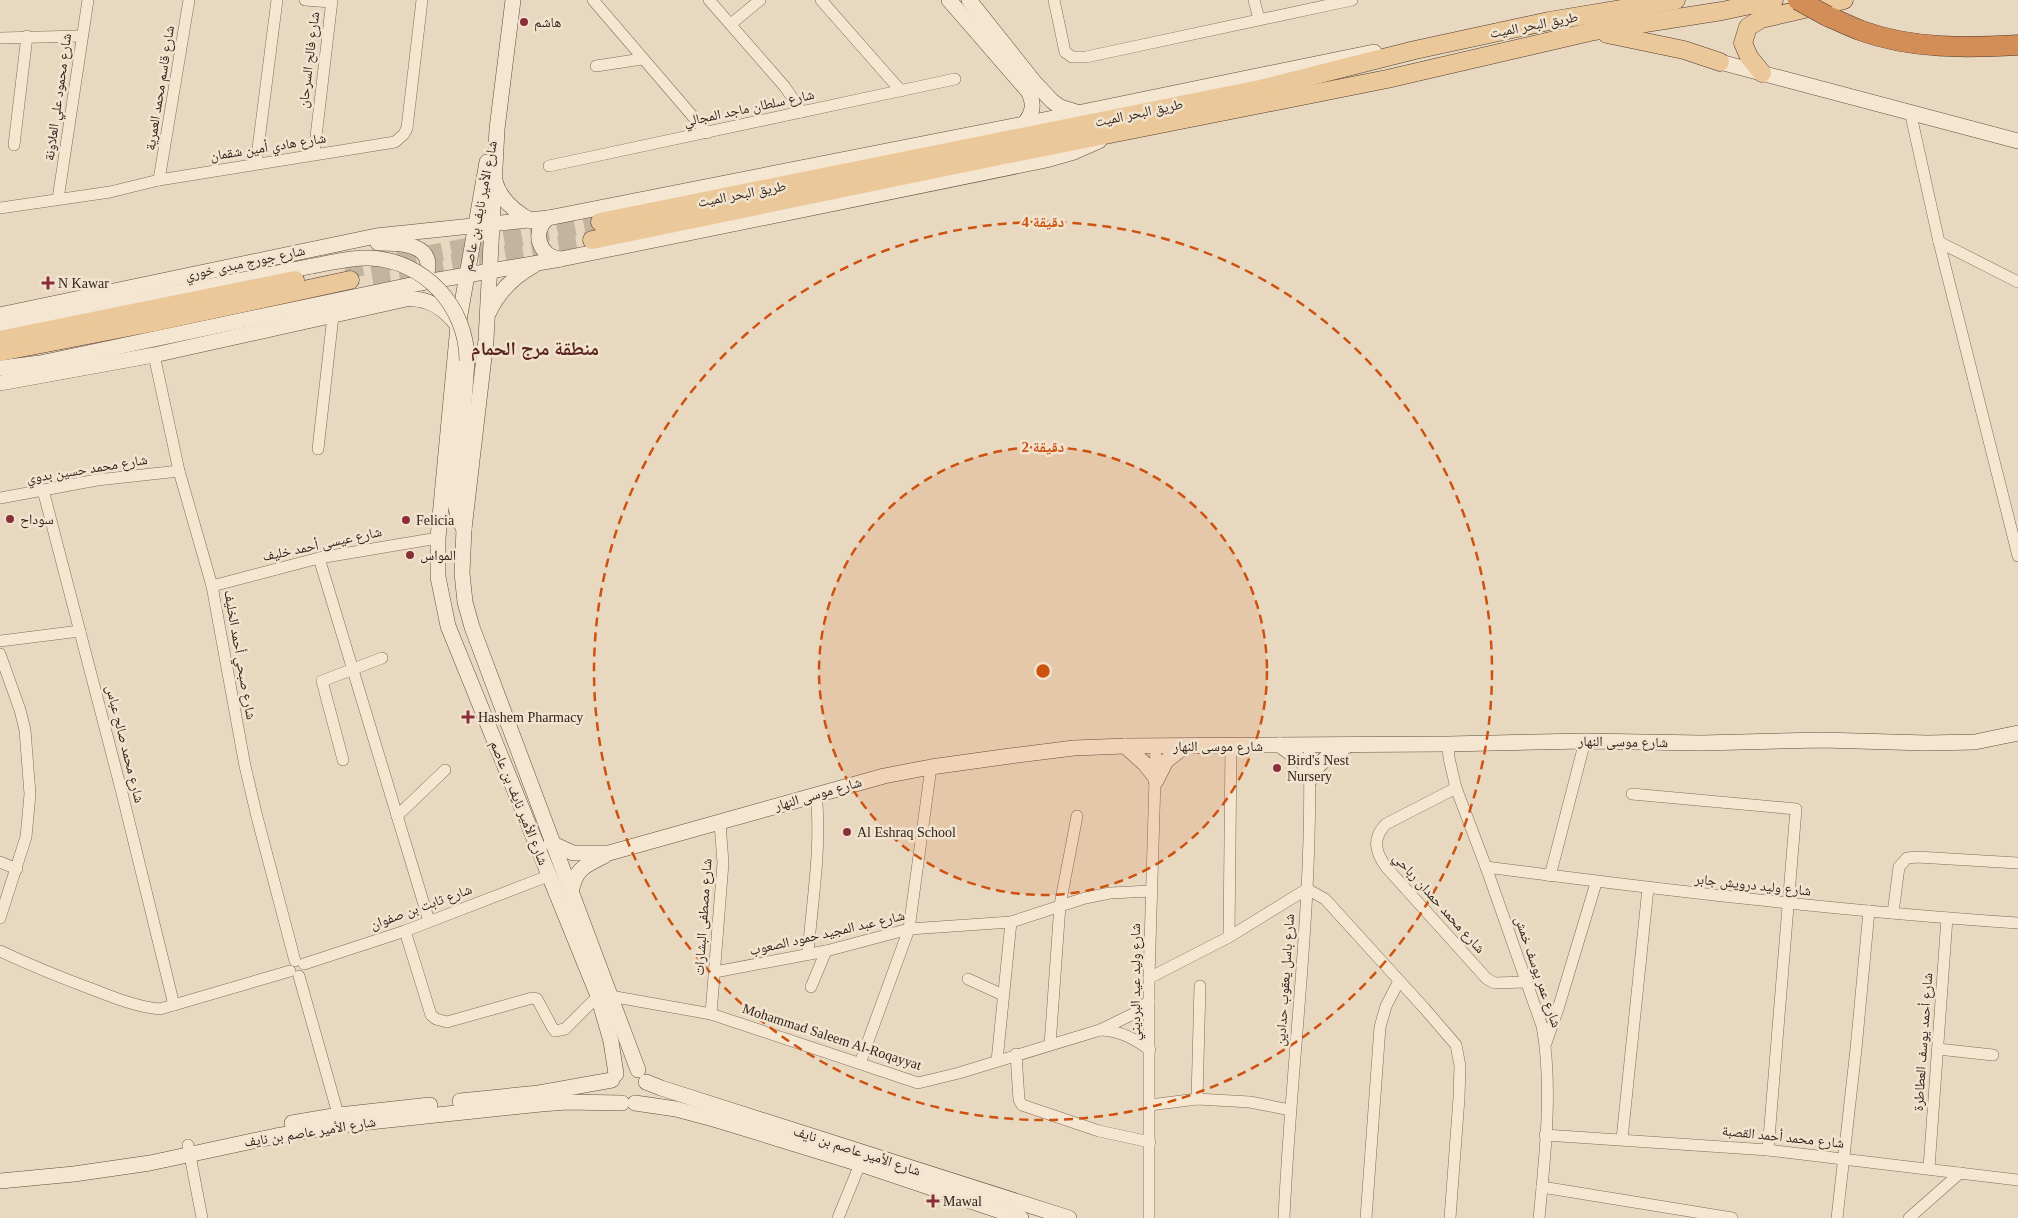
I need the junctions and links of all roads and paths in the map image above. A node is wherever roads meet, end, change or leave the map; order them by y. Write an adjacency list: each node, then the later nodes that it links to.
1 (88, 0): 27 (street, شارع محمود علي العلاونة)
2 (189, 0): 49 (street, شارع قاسم محمد العمرية)
3 (277, 0): 46 (street)
4 (305, 0): 20 (street)
5 (422, 0): 45 (street, شارع هادي أمين شقمان)
6 (513, 0): 40 (street)
7 (594, 0): 30 (street)
8 (709, 0): 24 (street)
9 (760, 0): 24 (street)
10 (821, 0): 35 (street)
11 (969, 0): 38 (street)
12 (1054, 0): 23 (street)
13 (1254, 0): 23 (street)
14 (1352, 0): 23 (street)
15 (1623, 0): 38 (street, طريق البحر الميت)
16 (1676, 0): 55 (main road, طريق البحر الميت)
17 (1774, 0): 22 (main road)
18 (1798, 0): 29 (highway, bridge)
19 (1844, 0): 33 (main road)
20 (331, 1): 45 (street, شارع فالح السرحان)
21 (951, 1): 39 (street)
22 (1726, 5): 25 (main road)
23 (1258, 20)
24 (731, 24): 37 (street)
25 (1594, 31): 31 (main road); 42 (main road)
26 (27, 36): 27 (street); 28 (street); 44 (street)
27 (82, 36): 50 (street, شارع محمود علي العلاونة)
28 (0, 38)
29 (2018, 45)
30 (642, 59): 32 (street); 41 (street)
31 (1720, 62): 33 (street)
32 (596, 66)
33 (1762, 73): 36 (street)
34 (955, 79): 35 (street, شارع سلطان ماجد المجالي)
35 (901, 91): 37 (street, شارع سلطان ماجد المجالي)
36 (1910, 111): 43 (street); 60 (street)
37 (802, 112): 41 (street, شارع سلطان ماجد المجالي)
38 (1077, 113): 39 (street, طريق البحر الميت)
39 (1024, 124): 53 (street, طريق البحر الميت)
40 (497, 129): 48 (street, شارع الأمير نايف بن عاصم); 51 (street, شارع الأمير نايف بن عاصم)
41 (707, 133): 47 (street, شارع سلطان ماجد المجالي)
42 (1112, 134): 59 (main road); 62 (street)
43 (2018, 141)
44 (14, 146)
45 (314, 154): 46 (street, شارع هادي أمين شقمان)
46 (256, 164): 49 (street, شارع هادي أمين شقمان)
47 (549, 166)
48 (494, 178): 54 (street); 57 (street, شارع الأمير نايف بن عاصم)
49 (159, 180): 50 (street, شارع هادي أمين شقمان)
50 (58, 199): 52 (street, شارع هادي أمين شقمان)
51 (480, 201): 56 (street, شارع الأمير نايف بن عاصم); 58 (street)
52 (0, 208)
53 (548, 218): 54 (street, طريق البحر الميت); 62 (street)
54 (532, 221): 57 (street, طريق البحر الميت)
55 (600, 222)
56 (475, 225): 57 (street, شارع جورج مبدى خوري); 58 (street, شارع جورج مبدى خوري); 65 (street, شارع الأمير نايف بن عاصم)
57 (491, 225): 64 (street, شارع الأمير نايف بن عاصم)
58 (441, 229): 61 (street, شارع جورج مبدى خوري)
59 (592, 240)
60 (1939, 242): 66 (street); 85 (street)
61 (289, 253): 67 (street); 69 (street, شارع جورج مبدى خوري)
62 (561, 259): 63 (street)
63 (544, 262): 64 (street); 68 (street)
64 (490, 270): 65 (street); 68 (street, شارع الأمير نايف بن عاصم)
65 (467, 275): 67 (street); 71 (street, شارع الأمير نايف بن عاصم)
66 (2018, 282)
67 (420, 283): 74 (street)
68 (488, 313): 83 (street, شارع الأمير نايف بن عاصم)
69 (0, 315)
70 (333, 316): 71 (street); 76 (street); 79 (street)
71 (458, 326): 84 (street, شارع الأمير نايف بن عاصم)
72 (0, 328): 83 (street, bridge)
73 (0, 340): 75 (main road)
74 (102, 350): 77 (street); 78 (street)
75 (0, 352)
76 (154, 355): 78 (street); 80 (street, شارع صبحي أحمد الخليف)
77 (0, 368)
78 (7, 382)
79 (318, 449)
80 (179, 471): 81 (street, شارع محمد حسين بدوي); 87 (street, شارع صبحي أحمد الخليف)
81 (43, 490): 82 (street, شارع محمد حسين بدوي); 88 (street, شارع محمد صالح عباس)
82 (0, 498)
83 (464, 529): 114 (street, شارع الأمير نايف بن عاصم)
84 (438, 538): 86 (street, شارع عيسى أحمد خليف); 120 (street, شارع الأمير نايف بن عاصم)
85 (2018, 556)
86 (319, 558): 87 (street, شارع عيسى أحمد خليف); 92 (street)
87 (212, 586): 142 (street, شارع صبحي أحمد الخليف)
88 (80, 630): 89 (street); 153 (street, شارع محمد صالح عباس)
89 (0, 641)
90 (0, 654): 119 (street)
91 (382, 658): 92 (street)
92 (351, 670): 103 (street); 111 (street)
93 (2018, 732): 94 (street, شارع موسى النهار)
94 (1585, 741): 95 (street, شارع موسى النهار); 121 (street)
95 (1448, 744): 98 (street, شارع موسى النهار); 108 (street, شارع عمر يوسف خمش)
96 (1280, 745): 97 (street, شارع موسى النهار); 102 (street, شارع موسى النهار); 106 (street)
97 (1309, 745): 98 (street, شارع موسى النهار); 106 (street, شارع باسل يعقوب حدادين)
98 (1348, 745): 106 (street)
99 (1125, 746): 100 (street, شارع موسى النهار); 104 (street, شارع موسى النهار); 107 (street)
100 (1156, 746): 101 (street, شارع موسى النهار); 107 (street, شارع وليد عيد البرديني)
101 (1185, 746): 102 (street, شارع موسى النهار); 107 (street)
102 (1231, 746): 138 (street)
103 (343, 760)
104 (931, 766): 109 (street, شارع موسى النهار); 136 (street)
105 (445, 770): 111 (street)
106 (1310, 776): 124 (street, شارع باسل يعقوب حدادين)
107 (1156, 780): 125 (street, شارع وليد عيد البرديني)
108 (1456, 788): 118 (street, شارع عمر يوسف خمش); 147 (street, شارع محمد حمدان رباحي)
109 (816, 794): 113 (street, شارع موسى النهار); 141 (street)
110 (1632, 794): 127 (street)
111 (397, 816): 133 (street)
112 (1077, 816): 128 (street)
113 (720, 823): 115 (street, شارع موسى النهار); 143 (street, شارع مصطفى البشارات)
114 (551, 843): 115 (street, شارع موسى النهار); 126 (street, شارع الأمير نايف بن عاصم)
115 (610, 853): 126 (street, شارع موسى النهار)
116 (0, 862): 119 (street)
117 (2018, 863): 130 (street)
118 (1486, 868): 121 (street, شارع وليد درويش جابر); 147 (street, شارع عمر يوسف خمش)
119 (17, 869): 131 (street)
120 (548, 876): 133 (street, شارع ثابت بن صفوان); 151 (street, شارع الأمير نايف بن عاصم)
121 (1550, 876): 122 (street, شارع وليد درويش جابر)
122 (1596, 882): 123 (street, شارع وليد درويش جابر); 157 (street)
123 (1648, 888): 127 (street, شارع وليد درويش جابر); 172 (street)
124 (1307, 889): 138 (street); 146 (street); 169 (street, شارع باسل يعقوب حدادين)
125 (1151, 891): 128 (street, شارع عبد المجيد حمود الصعوب); 144 (street, شارع وليد عيد البرديني)
126 (571, 893): 151 (street, شارع الأمير نايف بن عاصم)
127 (1788, 904): 129 (street, شارع وليد درويش جابر); 175 (street)
128 (1060, 905): 134 (street, شارع عبد المجيد حمود الصعوب); 156 (street)
129 (1869, 911): 130 (street, شارع وليد درويش جابر); 176 (street)
130 (1893, 913): 132 (street, شارع وليد درويش جابر)
131 (0, 918)
132 (1947, 918): 135 (street, شارع وليد درويش جابر); 158 (street, شارع أحمد يوسف العطاطرة)
133 (429, 921): 137 (street, شارع ثابت بن صفوان)
134 (1011, 922): 136 (street, شارع عبد المجيد حمود الصعوب); 150 (street)
135 (2018, 923)
136 (909, 929): 140 (street, شارع عبد المجيد حمود الصعوب); 163 (street)
137 (405, 931): 142 (street, شارع ثابت بن صفوان); 151 (street)
138 (1229, 937): 144 (street)
139 (0, 951): 153 (street, شارع ثابت بن صفوان)
140 (826, 951): 141 (street, شارع عبد المجيد حمود الصعوب); 149 (street)
141 (808, 954): 143 (street, شارع عبد المجيد حمود الصعوب)
142 (297, 968): 153 (street, شارع ثابت بن صفوان); 170 (street, شارع صبحي أحمد الخليف)
143 (715, 972): 154 (street, شارع مصطفى البشارات)
144 (1149, 978): 152 (street, شارع وليد عيد البرديني)
145 (968, 979): 150 (street)
146 (1399, 981): 190 (street); 191 (street)
147 (1527, 982): 157 (street, شارع عمر يوسف خمش)
148 (1200, 986): 166 (street)
149 (811, 987)
150 (1003, 995): 162 (street)
151 (604, 996): 154 (street, Mohammad Saleem Al-Roqayyat); 164 (street, شارع الأمير نايف بن عاصم); 165 (street, شارع الأمير نايف بن عاصم)
152 (1150, 1001): 155 (street, Mohammad Saleem Al-Roqayyat); 159 (street, شارع وليد عيد البرديني)
153 (174, 1006)
154 (711, 1014): 163 (street, Mohammad Saleem Al-Roqayyat)
155 (1100, 1030): 156 (street, Mohammad Saleem Al-Roqayyat); 159 (street, Mohammad Saleem Al-Roqayyat)
156 (1050, 1045): 160 (street, Mohammad Saleem Al-Roqayyat)
157 (1545, 1045): 171 (street, شارع عمر يوسف خمش)
158 (1938, 1049): 161 (street); 178 (street, شارع أحمد يوسف العطاطرة)
159 (1150, 1050): 168 (street, شارع وليد عيد البرديني)
160 (1016, 1054): 162 (street, Mohammad Saleem Al-Roqayyat); 173 (street)
161 (1993, 1055)
162 (997, 1061): 163 (street, Mohammad Saleem Al-Roqayyat)
163 (860, 1063)
164 (642, 1076): 165 (street); 167 (street); 187 (street, شارع الأمير عاصم بن نايف)
165 (614, 1077): 167 (street); 170 (street, شارع الأمير عاصم بن نايف)
166 (1197, 1099): 168 (street); 169 (street)
167 (633, 1102): 170 (street, شارع الأمير عاصم بن نايف); 177 (street, شارع الأمير عاصم بن نايف)
168 (1150, 1104): 173 (street, شارع وليد عيد البرديني)
169 (1290, 1110): 189 (street, شارع باسل يعقوب حدادين)
170 (340, 1120): 174 (street, شارع الأمير عاصم بن نايف)
171 (1545, 1135): 172 (street, شارع محمد أحمد القصبة); 183 (street, شارع عمر يوسف خمش)
172 (1622, 1139): 175 (street, شارع محمد أحمد القصبة)
173 (1150, 1142): 188 (street, شارع وليد عيد البرديني)
174 (189, 1150): 179 (street, شارع الأمير عاصم بن نايف); 182 (street, شارع الأمير عاصم بن نايف); 184 (street)
175 (1768, 1150): 176 (street, شارع محمد أحمد القصبة)
176 (1843, 1158): 178 (street, شارع محمد أحمد القصبة); 194 (street)
177 (860, 1164): 185 (street); 186 (street, شارع الأمير عاصم بن نايف)
178 (1929, 1168): 180 (street, شارع محمد أحمد القصبة)
179 (0, 1173)
180 (1960, 1173): 181 (street, شارع محمد أحمد القصبة); 195 (street)
181 (2018, 1180)
182 (0, 1181)
183 (1542, 1187): 192 (street, شارع عمر يوسف خمش); 193 (street)
184 (202, 1218)
185 (838, 1218)
186 (1021, 1218)
187 (1069, 1218)
188 (1149, 1218)
189 (1284, 1218)
190 (1366, 1218)
191 (1450, 1218)
192 (1539, 1218)
193 (1732, 1218)
194 (1837, 1218)
195 (1909, 1218)

